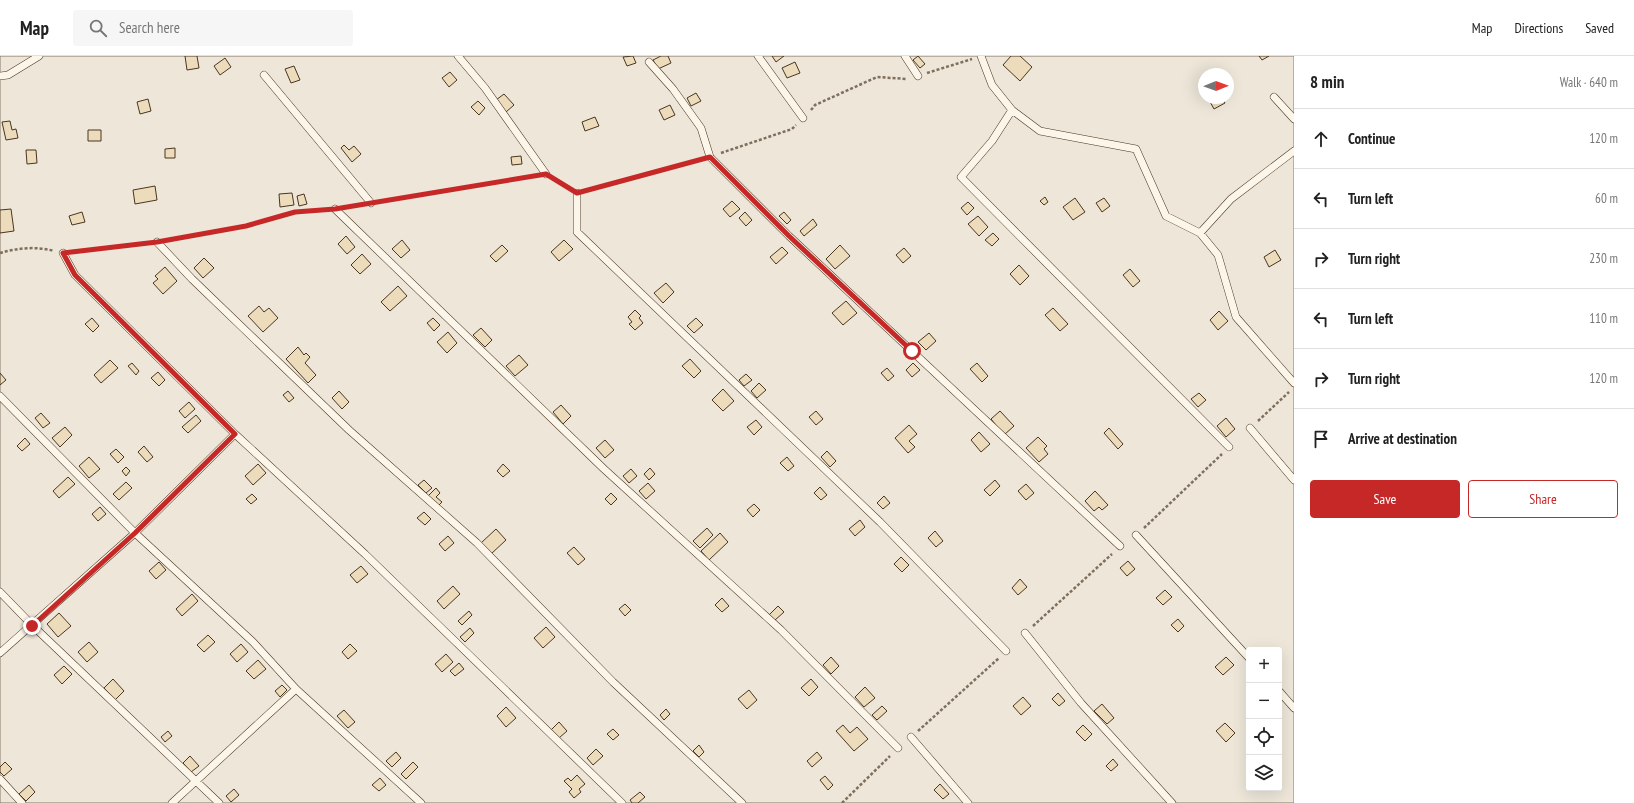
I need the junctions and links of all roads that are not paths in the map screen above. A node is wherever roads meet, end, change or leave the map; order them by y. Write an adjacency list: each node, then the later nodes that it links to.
1 (39, 56): 8 (lane)
2 (458, 56): 15 (lane)
3 (758, 56): 12 (lane)
4 (905, 56): 9 (lane)
5 (981, 56): 11 (lane)
6 (649, 62): 30 (lane)
7 (264, 75): 17 (lane)
8 (0, 76)
9 (918, 76)
10 (1274, 97): 13 (lane)
11 (1012, 110): 19 (lane); 26 (lane)
12 (803, 118)
13 (1294, 119)
14 (1294, 151): 19 (lane)
15 (546, 174)
16 (577, 193): 34 (lane)
17 (371, 203)
18 (335, 209): 41 (lane)
19 (1200, 233): 22 (lane)
20 (157, 242): 49 (lane)
21 (63, 253): 25 (lane)
22 (1294, 384)
23 (0, 396): 28 (lane)
24 (1250, 428): 27 (lane)
25 (235, 434): 28 (lane); 48 (lane)
26 (1230, 447)
27 (1294, 480)
28 (135, 533): 32 (lane); 37 (lane)
29 (1136, 535): 36 (lane)
30 (1120, 546)
31 (0, 592): 32 (lane)
32 (32, 626): 35 (lane); 43 (lane)
33 (1025, 634): 51 (lane)
34 (1006, 651)
35 (0, 653)
36 (1246, 655)
37 (296, 689): 43 (lane); 47 (lane)
38 (1282, 694): 39 (lane)
39 (1294, 708)
40 (911, 736): 50 (lane)
41 (898, 748)
42 (0, 779): 44 (lane)
43 (196, 782): 45 (lane); 46 (lane)
44 (22, 803)
45 (172, 803)
46 (219, 803)
47 (421, 803)
48 (622, 803)
49 (742, 803)
50 (968, 803)
51 (1172, 803)

